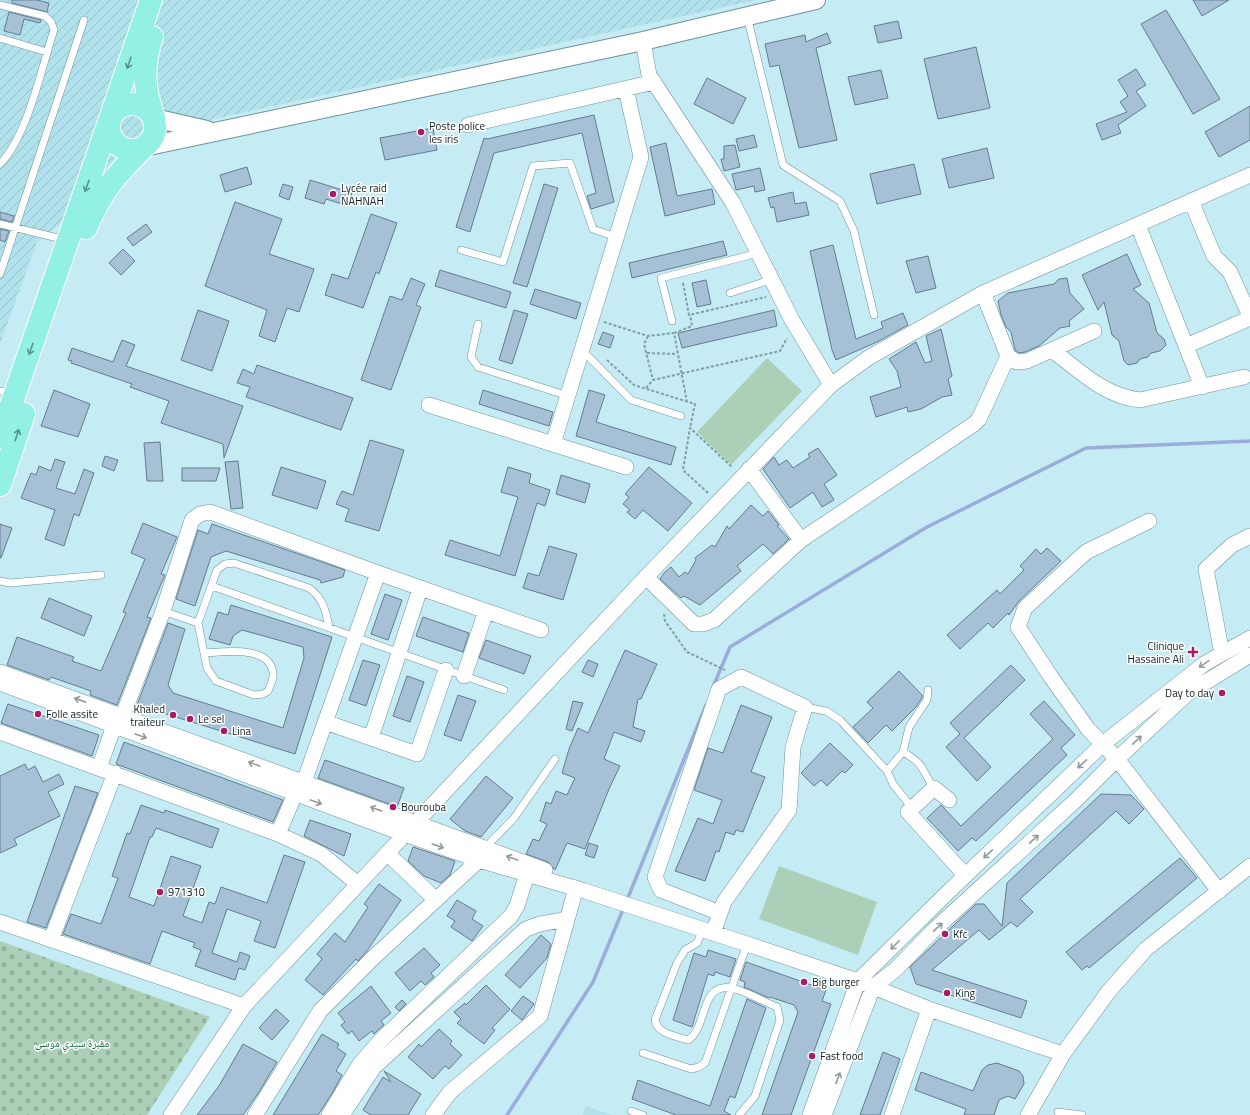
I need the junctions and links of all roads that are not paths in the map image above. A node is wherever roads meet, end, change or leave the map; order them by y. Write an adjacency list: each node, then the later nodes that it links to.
1 (151, 0): 13 (highway, one-way to 13)
2 (165, 0): 12 (highway)
3 (816, 0): 5 (street)
4 (0, 5): 9 (lane)
5 (747, 16): 8 (street); 31 (lane)
6 (84, 20): 22 (lane)
7 (0, 38): 9 (lane)
8 (644, 41): 10 (street); 15 (street)
9 (47, 52): 17 (lane)
10 (654, 82): 11 (street); 26 (street)
11 (626, 88): 14 (street); 23 (street)
12 (154, 118): 13 (highway); 15 (street); 16 (highway)
13 (110, 120): 16 (highway); 24 (highway, one-way to 24)
14 (468, 125)
15 (220, 132): 16 (street)
16 (144, 147): 49 (highway, one-way to 16)
17 (0, 164)
18 (1250, 175): 19 (street)
19 (1191, 201): 21 (street); 32 (street)
20 (0, 224): 22 (lane)
21 (1138, 225): 30 (street); 36 (street)
22 (15, 227): 24 (lane); 27 (lane)
23 (616, 237): 25 (lane); 37 (street)
24 (68, 241): 44 (highway, one-way to 44)
25 (461, 250)
26 (758, 253): 28 (street); 33 (lane)
27 (0, 274)
28 (770, 280): 29 (lane); 41 (street)
29 (730, 293)
30 (983, 293): 39 (street); 41 (street)
31 (874, 315)
32 (1250, 317): 36 (street)
33 (672, 321)
34 (478, 324): 43 (lane)
35 (1094, 331): 38 (street)
36 (1186, 346): 42 (street)
37 (582, 350): 43 (street); 46 (lane)
38 (1052, 350): 39 (street); 42 (street)
39 (1008, 356): 55 (street)
40 (1244, 378): 42 (street)
41 (831, 385): 51 (street)
42 (1202, 387)
43 (568, 396): 48 (street)
44 (7, 399): 47 (highway)
45 (429, 405): 48 (street)
46 (681, 416)
47 (0, 437)
48 (553, 444): 50 (street)
49 (4, 462): 52 (highway)
50 (626, 467)
51 (745, 473): 55 (street); 58 (street)
52 (0, 485)
53 (1149, 521): 84 (street)
54 (1250, 536): 71 (street)
55 (801, 540): 58 (street)
56 (378, 573): 61 (street); 63 (street); 67 (street)
57 (101, 576): 59 (lane)
58 (646, 577): 95 (street)
59 (0, 581)
60 (212, 586): 64 (lane); 65 (lane); 65 (lane)
61 (420, 589): 62 (street); 69 (street)
62 (486, 611): 66 (street); 75 (street)
63 (163, 612): 64 (lane); 80 (street)
64 (198, 623): 70 (lane)
65 (329, 627): 67 (lane)
66 (541, 630)
67 (355, 637): 69 (lane); 81 (street)
68 (1250, 638): 71 (street)
69 (398, 652): 73 (lane); 83 (street)
70 (204, 653): 70 (lane)
71 (1222, 654): 84 (street, one-way to 84)
72 (1250, 655): 87 (street, one-way to 72)
73 (446, 670): 75 (lane); 83 (street)
74 (0, 672): 80 (street, one-way to 74)
75 (464, 676): 77 (lane)
76 (0, 683): 80 (street)
77 (504, 690)
78 (928, 690): 85 (lane)
79 (805, 707): 89 (lane); 107 (street); 107 (street)
80 (118, 720): 88 (street); 91 (street)
81 (325, 722): 83 (street); 91 (street)
82 (0, 732): 88 (street)
83 (371, 738)
84 (1104, 743): 87 (street); 102 (street, one-way to 102)
85 (903, 752): 89 (lane); 92 (lane)
86 (555, 759): 99 (lane)
87 (1117, 759): 105 (street); 114 (street, one-way to 87)
88 (99, 768): 90 (street)
89 (887, 771): 94 (lane)
90 (115, 773): 96 (street); 111 (street)
91 (299, 788): 95 (street, one-way to 91); 96 (street); 97 (street, one-way to 97)
92 (934, 788): 93 (street); 94 (street)
93 (949, 800)
94 (912, 808): 102 (street)
95 (416, 823): 97 (street); 99 (street)
96 (278, 834): 103 (street)
97 (404, 834): 98 (street); 99 (street, one-way to 99)
98 (387, 853): 103 (street); 106 (street)
99 (482, 854): 101 (street); 104 (street, one-way to 99); 106 (street)
100 (1250, 866): 105 (street)
101 (527, 874): 104 (street); 124 (street)
102 (965, 875): 113 (street, one-way to 113)
103 (358, 884): 116 (street)
104 (581, 889): 108 (street); 110 (street)
105 (1219, 891): 119 (street)
106 (436, 900): 123 (street)
107 (720, 913): 110 (street)
108 (568, 919): 125 (street); 126 (street)
109 (0, 922): 111 (street)
110 (708, 931): 112 (street); 115 (lane)
111 (52, 940): 116 (street)
112 (747, 944): 113 (street); 115 (lane)
113 (858, 981): 114 (street); 129 (street)
114 (873, 987): 117 (street); 130 (street, one-way to 114)
115 (731, 988): 118 (lane); 128 (lane)
116 (244, 1006): 122 (street)
117 (929, 1009): 119 (street); 131 (street)
118 (643, 1053)
119 (1063, 1054): 132 (street)
120 (631, 1111): 127 (lane)
121 (1058, 1112): 133 (lane)
122 (171, 1115)
123 (256, 1115)
124 (329, 1115)
125 (342, 1115)
126 (433, 1115)
127 (643, 1115)
128 (739, 1115)
129 (810, 1115)
130 (824, 1115)
131 (892, 1115)
132 (1028, 1115)
133 (1082, 1115)

